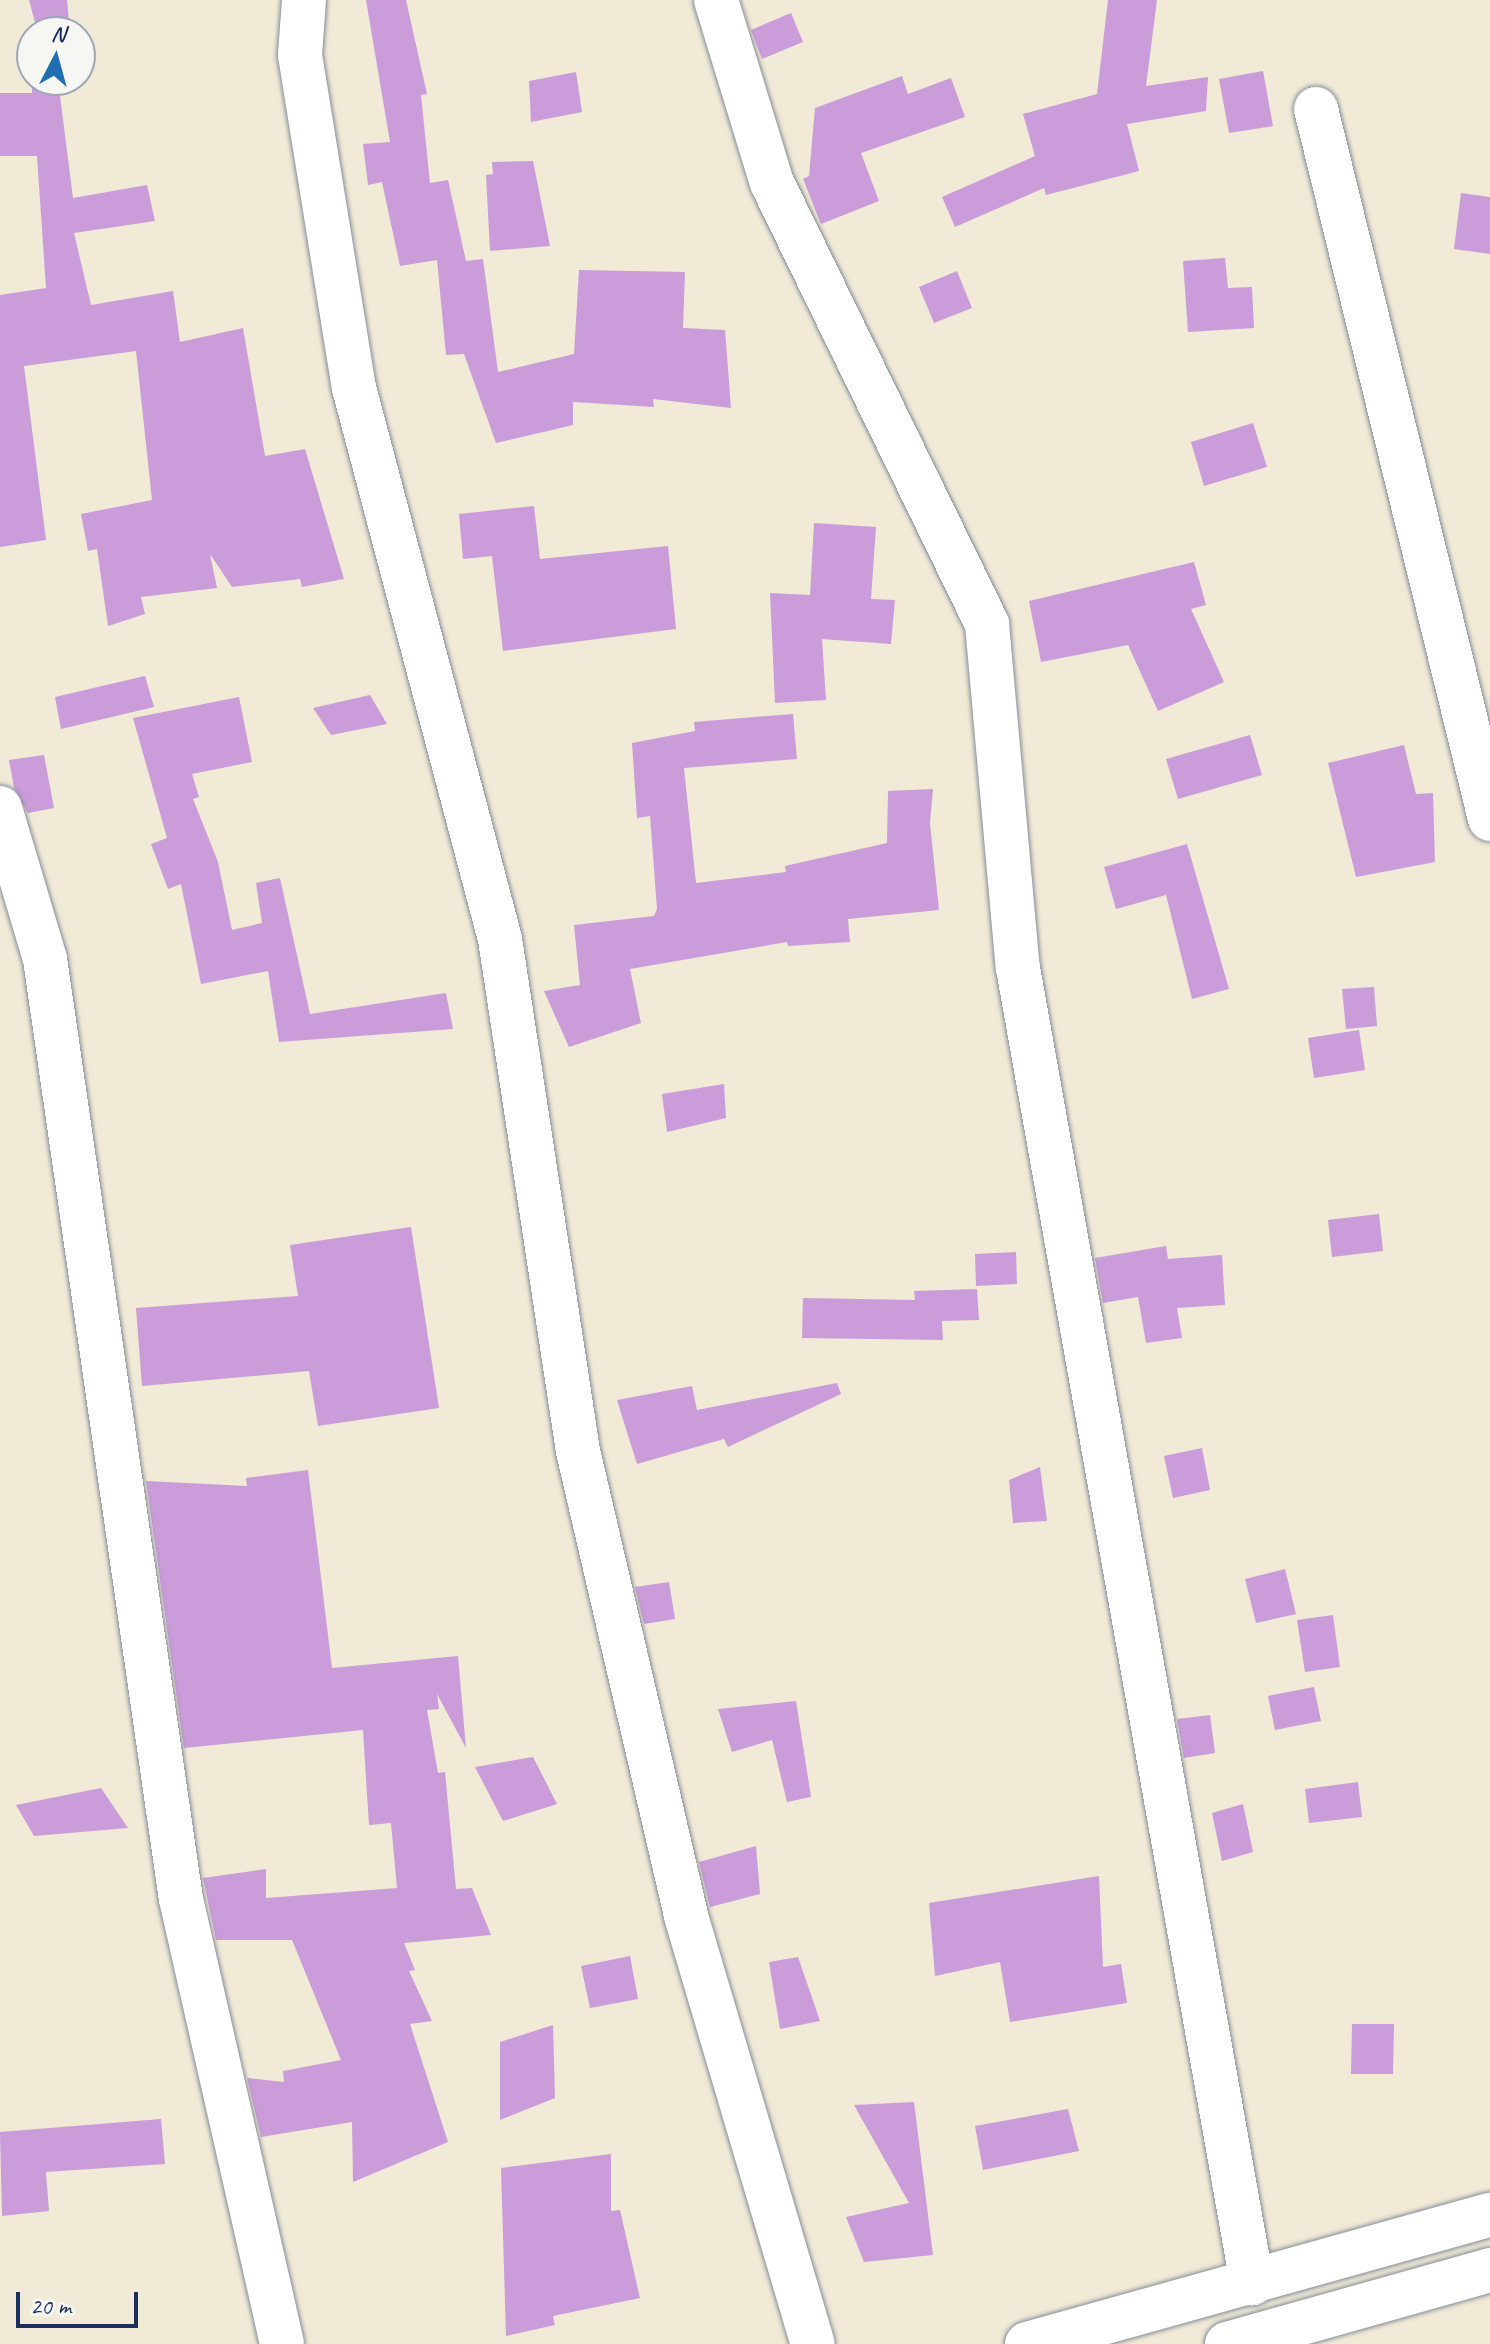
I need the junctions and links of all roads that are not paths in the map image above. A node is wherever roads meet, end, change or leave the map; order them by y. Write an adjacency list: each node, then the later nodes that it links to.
1 (304, 0): 10 (street)
2 (716, 0): 8 (street)
3 (1316, 109): 5 (street)
4 (0, 808): 9 (street)
5 (1490, 819)
6 (1490, 2215): 8 (street)
7 (1490, 2270): 12 (street)
8 (1252, 2283): 11 (street)
9 (282, 2344)
10 (813, 2344)
11 (1027, 2344)
12 (1227, 2344)

